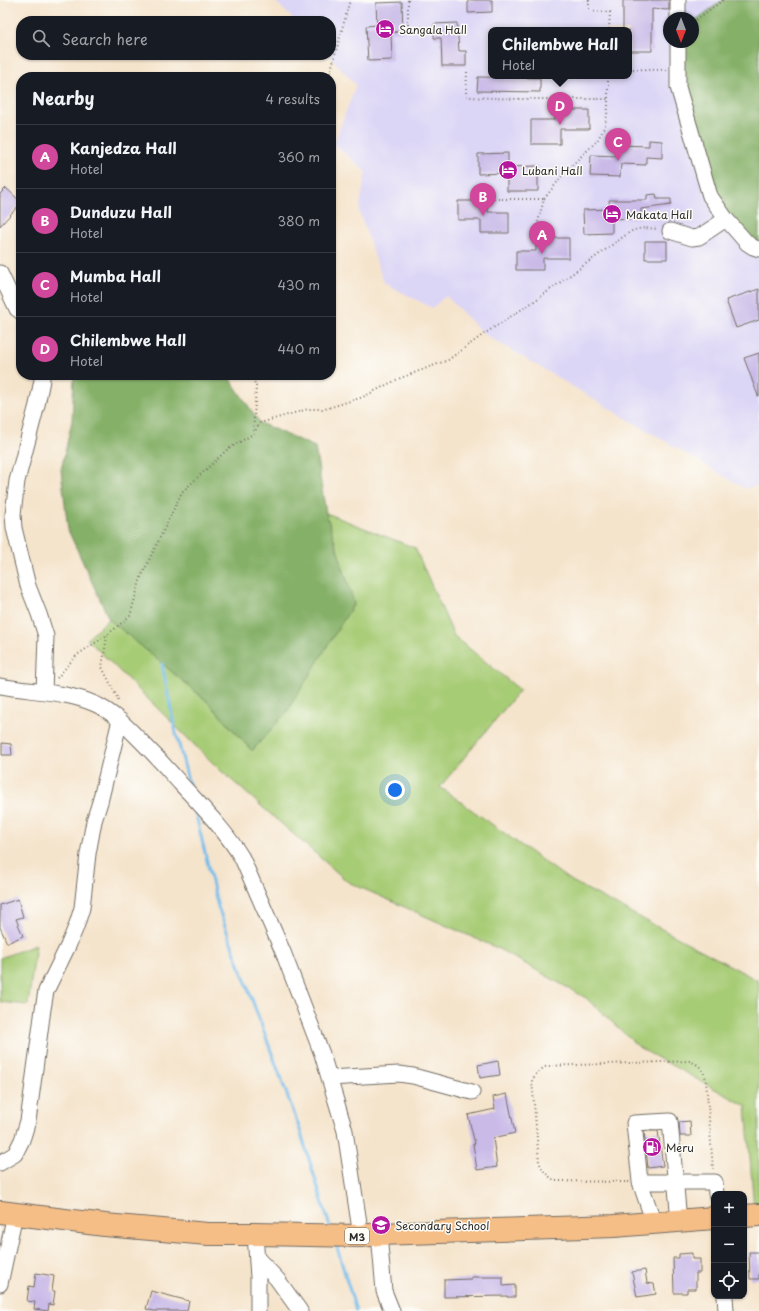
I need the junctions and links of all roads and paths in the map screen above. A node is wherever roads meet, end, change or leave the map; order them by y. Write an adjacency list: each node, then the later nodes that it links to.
1 (350, 0): 11 (path)
2 (408, 0): 9 (path)
3 (589, 0): 8 (path)
4 (678, 0): 6 (street)
5 (723, 0): 7 (path)
6 (678, 12)
7 (699, 18)
8 (609, 27)
9 (391, 32)
10 (678, 48): 14 (street)
11 (336, 51)
12 (334, 60): 15 (path)
13 (632, 69): 14 (path)
14 (678, 70): 21 (street)
15 (330, 72)
16 (467, 72): 18 (path)
17 (608, 79): 18 (path)
18 (608, 99): 20 (path)
19 (478, 199): 20 (path)
20 (544, 199): 23 (path)
21 (726, 219): 22 (street); 24 (street)
22 (670, 231): 29 (path)
23 (537, 238)
24 (759, 249)
25 (0, 273): 26 (street)
26 (16, 307)
27 (42, 380): 32 (street)
28 (253, 380): 29 (path)
29 (253, 434): 30 (path)
30 (108, 635): 32 (path); 33 (path)
31 (0, 686): 32 (street)
32 (44, 692): 33 (street)
33 (120, 720): 34 (street); 36 (street)
34 (329, 1078): 35 (street); 47 (street)
35 (472, 1092)
36 (0, 1163)
37 (640, 1182): 38 (street); 38 (street); 39 (path); 45 (street)
38 (676, 1182): 39 (street); 44 (street)
39 (715, 1188)
40 (7, 1213): 46 (highway, M3); 49 (street)
41 (759, 1215): 42 (highway)
42 (747, 1216)
43 (711, 1218): 44 (highway, M3)
44 (679, 1221): 45 (highway, M3)
45 (654, 1223): 47 (highway, M3)
46 (255, 1234): 47 (highway, M3); 48 (street)
47 (370, 1235): 53 (street)
48 (256, 1258): 51 (street); 52 (street)
49 (0, 1284)
50 (725, 1299): 54 (street)
51 (260, 1308)
52 (300, 1311)
53 (392, 1311)
54 (726, 1311)

